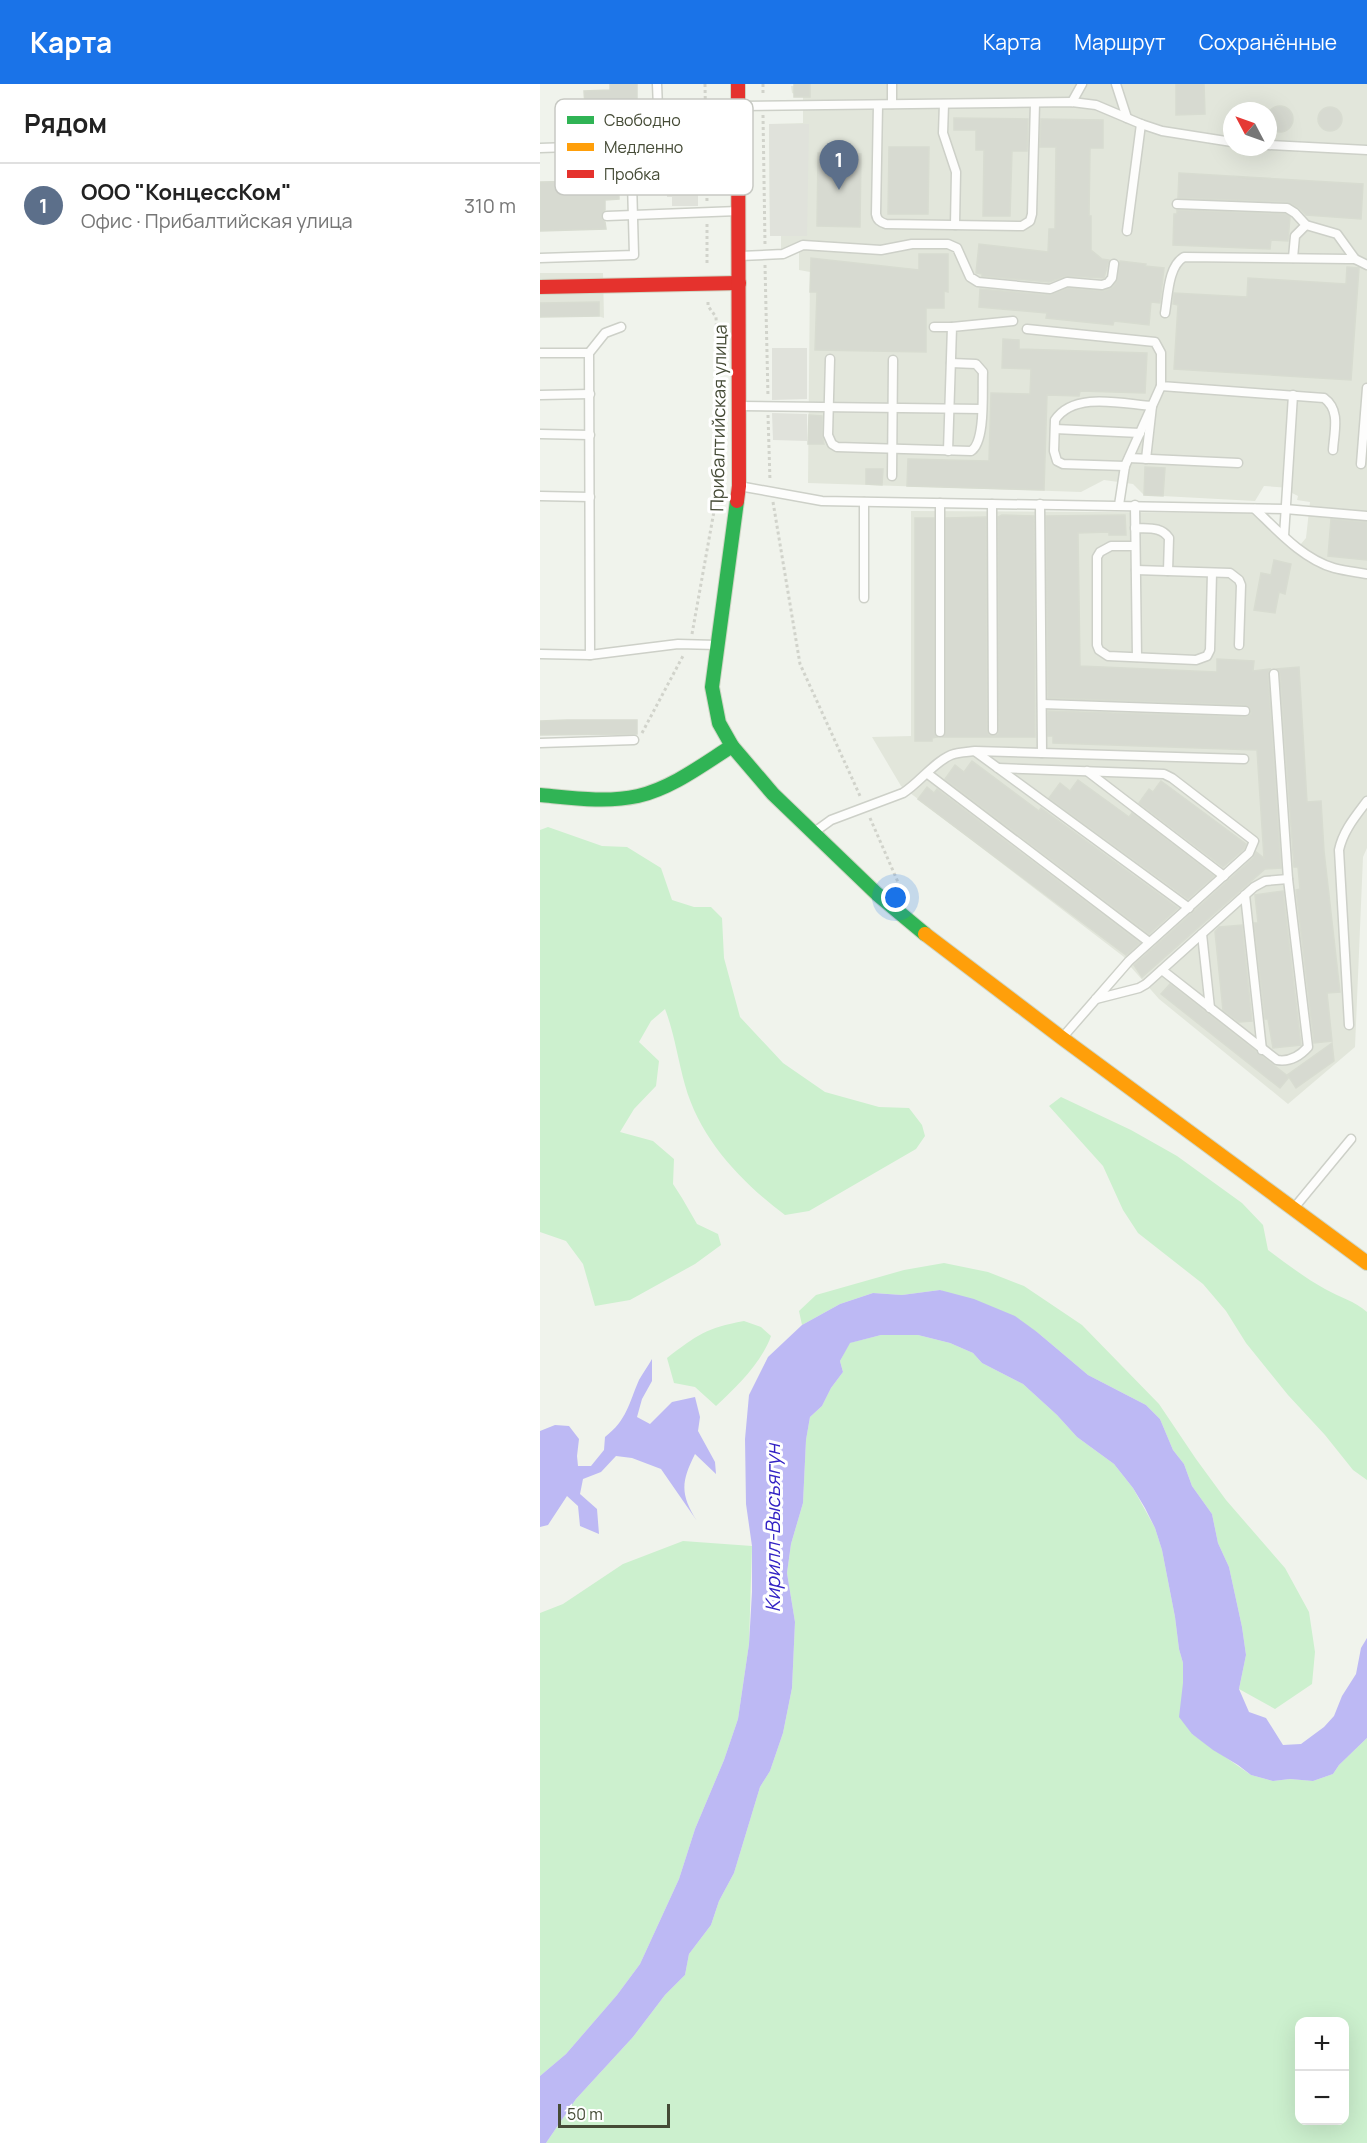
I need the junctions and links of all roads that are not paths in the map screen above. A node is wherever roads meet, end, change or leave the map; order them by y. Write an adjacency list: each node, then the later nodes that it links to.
1 (657, 84): 5 (lane)
2 (892, 84): 8 (lane)
3 (1082, 84): 6 (lane)
4 (1116, 84): 12 (lane)
5 (658, 99)
6 (1072, 102): 7 (lane); 12 (lane)
7 (1035, 103): 9 (lane); 26 (lane)
8 (892, 104): 9 (lane); 10 (lane)
9 (944, 104): 26 (lane)
10 (878, 105): 11 (lane); 26 (lane)
11 (753, 106)
12 (1127, 118): 13 (lane)
13 (1141, 124): 14 (lane); 28 (lane)
14 (1223, 141)
15 (1277, 145): 18 (lane)
16 (540, 148): 17 (lane)
17 (555, 148)
18 (1367, 150)
19 (633, 195): 24 (lane)
20 (738, 195): 22 (street, Прибалтийская улица)
21 (1178, 204): 23 (lane)
22 (738, 211): 24 (lane); 30 (street, Прибалтийская улица)
23 (1295, 213): 27 (lane); 29 (lane)
24 (633, 215): 25 (lane); 31 (lane)
25 (607, 216)
26 (955, 225)
27 (1306, 225): 29 (lane); 33 (lane)
28 (1127, 231)
29 (1294, 240): 32 (lane)
30 (739, 256): 34 (lane); 36 (street, Прибалтийская улица)
31 (540, 258)
32 (1293, 258): 33 (lane); 38 (lane)
33 (1355, 260): 35 (lane)
34 (1114, 264)
35 (1367, 266)
36 (739, 283): 37 (street); 54 (street, Прибалтийская улица)
37 (540, 287)
38 (1165, 313)
39 (1013, 321): 42 (lane)
40 (621, 327): 45 (lane)
41 (934, 327): 42 (lane)
42 (952, 327): 48 (lane)
43 (1027, 329): 49 (lane)
44 (540, 353): 45 (lane)
45 (589, 353): 51 (lane)
46 (830, 358): 56 (lane)
47 (892, 360): 57 (lane)
48 (951, 363): 58 (lane); 59 (lane)
49 (1161, 386): 53 (lane); 55 (lane)
50 (1367, 388): 70 (lane)
51 (590, 394): 52 (lane); 63 (lane)
52 (540, 395)
53 (1293, 395): 65 (lane); 82 (lane)
54 (740, 406): 56 (lane); 72 (street, Прибалтийская улица)
55 (1152, 406): 60 (lane); 61 (lane); 67 (lane)
56 (829, 407): 57 (lane); 64 (lane)
57 (892, 408): 58 (lane); 64 (lane)
58 (950, 409): 59 (lane); 66 (lane)
59 (981, 409): 66 (lane)
60 (1055, 429): 61 (lane); 68 (lane)
61 (1140, 433): 68 (lane)
62 (540, 434): 63 (lane)
63 (590, 435): 74 (lane)
64 (892, 449): 66 (lane); 71 (lane)
65 (1333, 450)
66 (948, 451)
67 (1146, 459): 68 (lane); 69 (lane)
68 (1127, 462): 79 (lane)
69 (1238, 463)
70 (1361, 464)
71 (892, 476)
72 (739, 486): 75 (lane); 92 (street, Прибалтийская улица)
73 (540, 496): 74 (lane)
74 (590, 497): 95 (lane)
75 (864, 502): 76 (lane); 91 (lane)
76 (940, 504): 77 (lane); 101 (lane)
77 (992, 504): 78 (lane); 100 (lane)
78 (1040, 504): 79 (lane); 98 (lane)
79 (1119, 505): 80 (lane)
80 (1135, 505): 81 (lane); 84 (lane)
81 (1255, 509): 82 (lane); 85 (lane)
82 (1285, 509): 83 (lane); 85 (lane)
83 (1367, 516)
84 (1135, 528): 86 (lane); 88 (lane)
85 (1284, 536): 90 (lane)
86 (1135, 546): 87 (lane); 96 (lane)
87 (1136, 570): 88 (lane); 96 (lane)
88 (1168, 571): 89 (lane)
89 (1212, 573): 93 (lane); 96 (lane)
90 (1367, 574)
91 (864, 598)
92 (718, 645): 95 (lane); 104 (street, Прибалтийская улица)
93 (1239, 645)
94 (540, 654): 95 (lane)
95 (590, 655)
96 (1137, 657)
97 (1274, 674): 115 (lane)
98 (1042, 704): 99 (lane); 106 (lane)
99 (1245, 711)
100 (993, 730)
101 (940, 732)
102 (634, 740): 103 (lane)
103 (540, 743)
104 (732, 746): 111 (street); 113 (street, Прибалтийская улица)
105 (975, 751): 106 (lane); 108 (lane); 110 (lane)
106 (1042, 753): 107 (lane)
107 (1244, 759)
108 (998, 768): 109 (lane); 117 (lane)
109 (1087, 771): 114 (lane); 114 (lane)
110 (928, 774): 113 (lane); 119 (lane)
111 (540, 795)
112 (1367, 801): 123 (lane)
113 (813, 833): 124 (street, Прибалтийская улица)
114 (1224, 876): 117 (lane)
115 (1288, 879): 116 (lane); 125 (lane)
116 (1245, 895): 118 (lane); 125 (lane)
117 (1189, 908): 119 (lane)
118 (1202, 934): 120 (lane); 122 (lane)
119 (1149, 942): 121 (lane)
120 (1162, 970): 121 (lane); 122 (lane)
121 (1095, 999): 124 (lane)
122 (1210, 1008): 125 (lane)
123 (1349, 1025)
124 (1062, 1038): 127 (street, Прибалтийская улица)
125 (1262, 1050)
126 (1351, 1139): 127 (lane)
127 (1294, 1208): 128 (street, Прибалтийская улица)
128 (1367, 1263)

